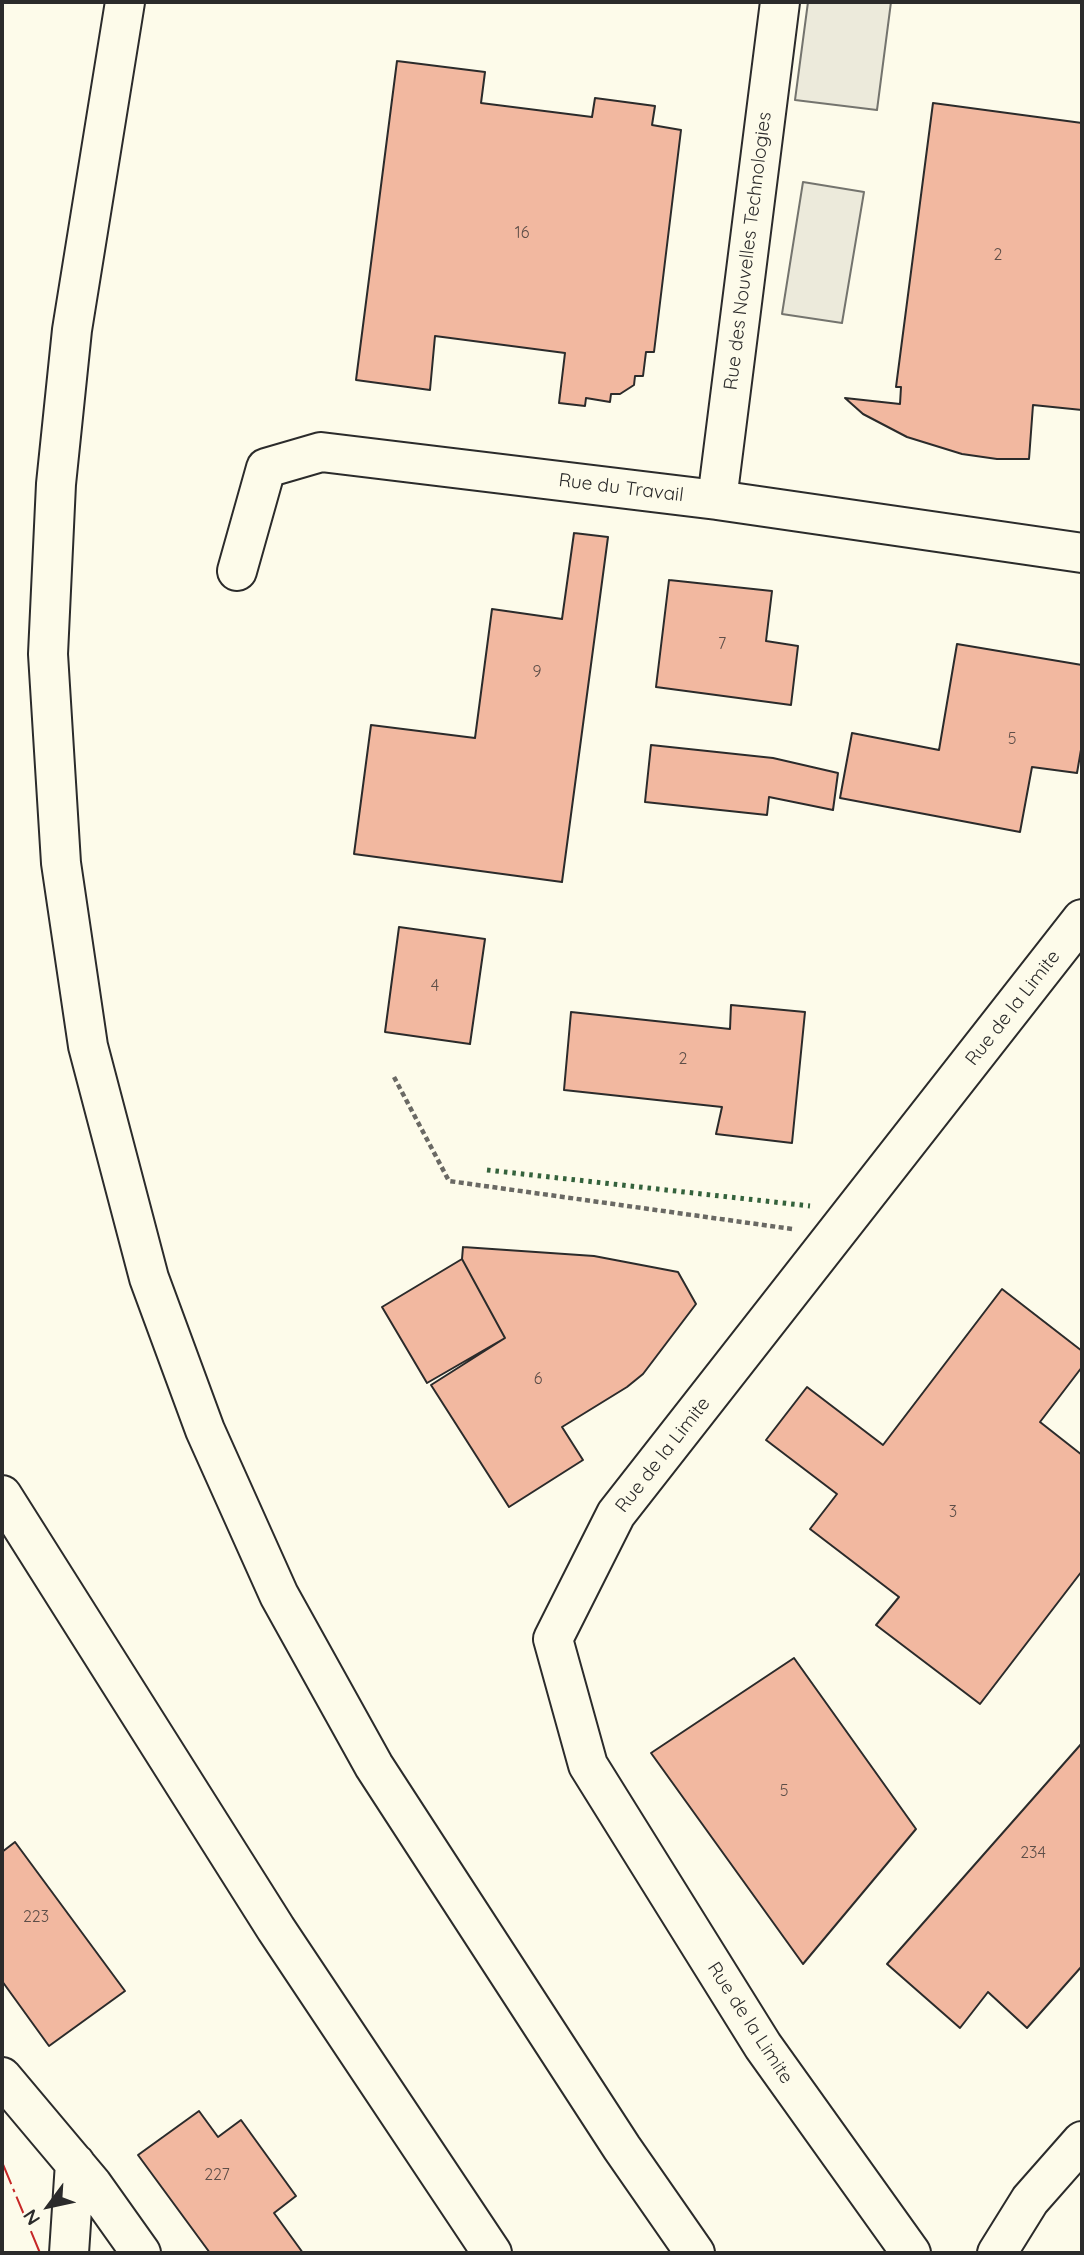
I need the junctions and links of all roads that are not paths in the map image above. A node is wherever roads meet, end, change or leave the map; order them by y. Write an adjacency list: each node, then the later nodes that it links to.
1 (125, 2): 14 (main road)
2 (780, 2): 3 (main road, Rue des Nouvelles Technologies)
3 (717, 500): 4 (main road, Rue du Travail); 5 (main road, Rue du Travail)
4 (1082, 553)
5 (237, 570)
6 (1082, 919): 15 (main road, Rue de la Limite)
7 (2, 1495): 13 (main road)
8 (2, 2077): 10 (main road)
9 (1082, 2141): 16 (main road)
10 (75, 2163): 11 (main road); 12 (main road)
11 (69, 2253)
12 (141, 2253)
13 (492, 2253)
14 (695, 2253)
15 (911, 2253)
16 (997, 2253)

